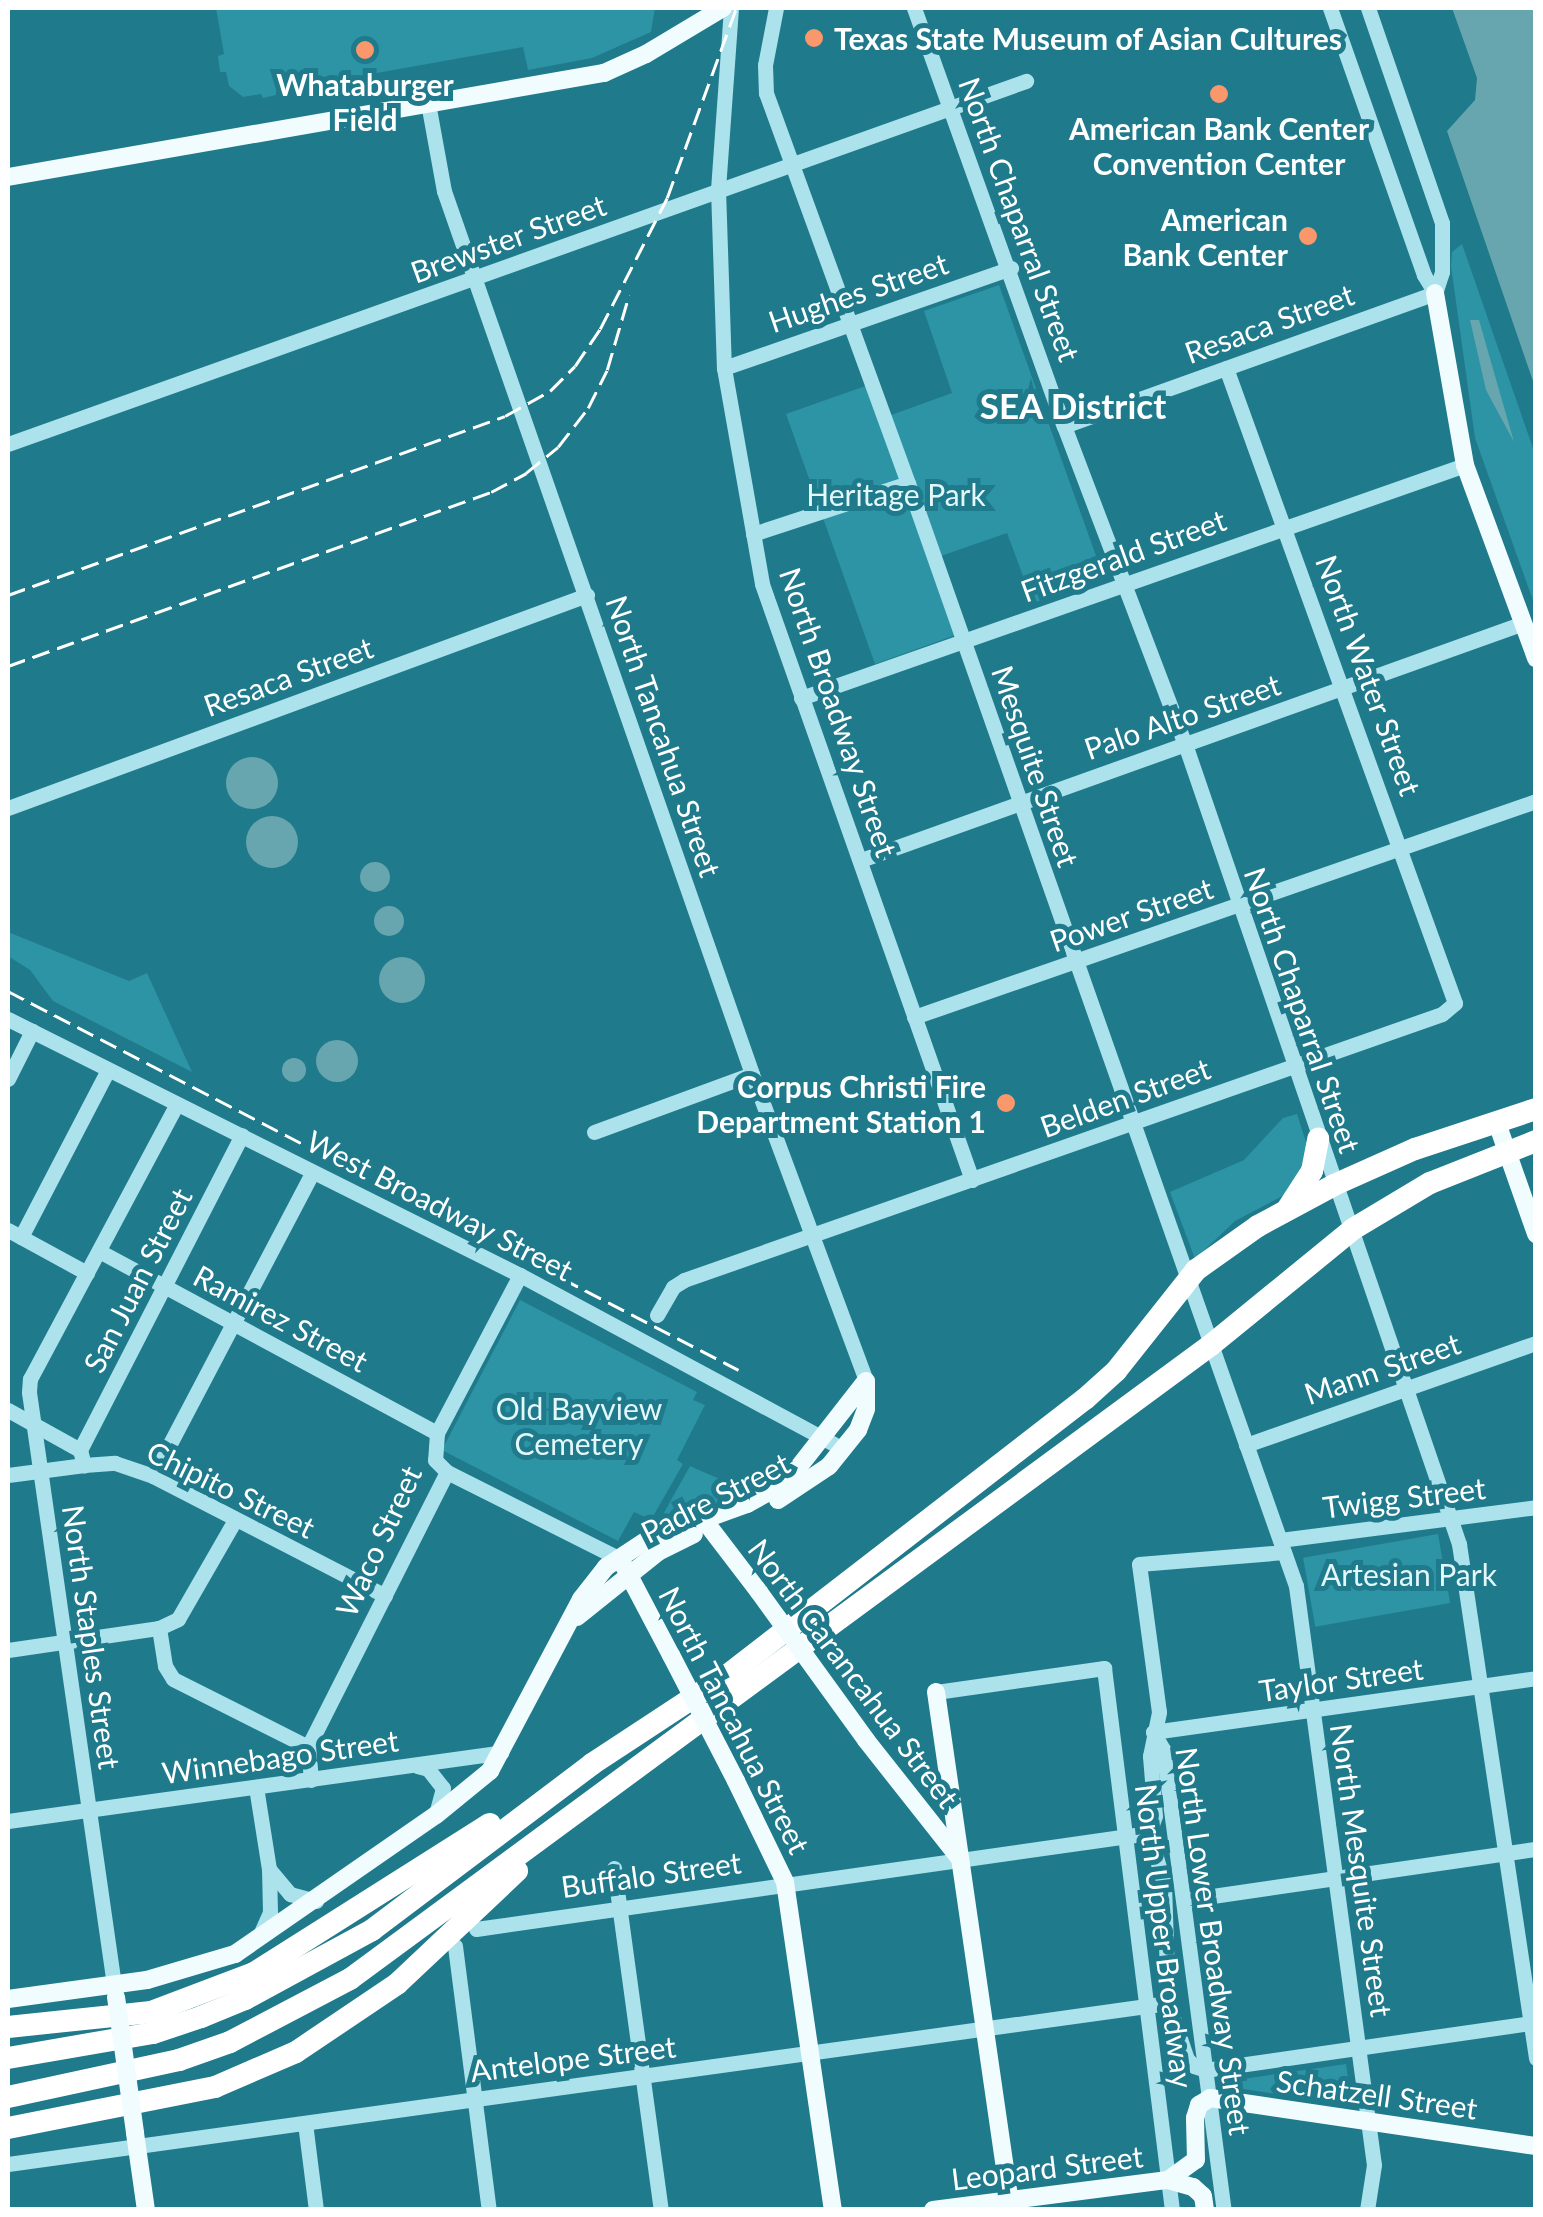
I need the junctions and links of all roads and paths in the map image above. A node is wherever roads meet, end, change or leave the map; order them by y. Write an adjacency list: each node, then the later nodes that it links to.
1 (722, 8): 8 (main road)
2 (730, 8): 12 (street, North Broadway Street)
3 (776, 8): 10 (street, Mesquite Street)
4 (914, 8): 9 (street, North Chaparral Street)
5 (1330, 8): 15 (street)
6 (1368, 8): 15 (street)
7 (1026, 82): 9 (street, Brewster Street)
8 (428, 103): 11 (main road); 14 (street, North Tancahua Street)
9 (950, 106): 10 (street, Brewster Street); 13 (street, North Chaparral Street)
10 (791, 162): 12 (street, Brewster Street); 16 (street, Mesquite Street)
11 (8, 177)
12 (718, 189): 14 (street, Brewster Street); 17 (street, North Broadway Street)
13 (1011, 268): 16 (street, Hughes Street); 19 (street, North Chaparral Street)
14 (476, 280): 20 (street, Brewster Street); 26 (street, North Tancahua Street)
15 (1435, 293): 18 (street, Resaca Street); 21 (main road)
16 (851, 324): 17 (street, Hughes Street); 22 (street, Mesquite Street)
17 (724, 368): 24 (street, North Broadway Street)
18 (1226, 368): 19 (street, Resaca Street); 23 (street, North Water Street)
19 (1064, 426): 25 (street, North Chaparral Street)
20 (8, 444)
21 (1465, 465): 23 (street, Fitzgerald Street); 27 (main road)
22 (908, 483): 24 (street); 28 (street, Mesquite Street)
23 (1286, 526): 25 (street, Fitzgerald Street); 30 (street, North Water Street)
24 (753, 534): 31 (street, North Broadway Street)
25 (1123, 584): 28 (street, Fitzgerald Street); 32 (street, North Chaparral Street)
26 (587, 595): 35 (street, Resaca Street); 46 (street, North Tancahua Street)
27 (1521, 624): 29 (main road); 30 (street, Palo Alto Street)
28 (963, 641): 31 (street, Fitzgerald Street); 34 (street, Mesquite Street)
29 (1536, 658)
30 (1344, 688): 32 (street, Palo Alto Street); 36 (street, North Water Street)
31 (801, 698): 37 (street, North Broadway Street)
32 (1185, 744): 34 (street, Palo Alto Street); 38 (street, North Chaparral Street)
33 (1536, 801): 36 (street, Power Street)
34 (1021, 802): 37 (street, Palo Alto Street); 39 (street, Mesquite Street)
35 (8, 808)
36 (1402, 847): 38 (street, Power Street); 40 (street, North Water Street)
37 (861, 860): 41 (street, North Broadway Street)
38 (1239, 906): 39 (street, Power Street); 44 (street, North Chaparral Street)
39 (1076, 962): 41 (street, Power Street); 51 (street, Mesquite Street)
40 (1455, 1003): 44 (street, Belden Street)
41 (914, 1016): 58 (street, North Broadway Street)
42 (8, 1019): 43 (street, West Broadway Street)
43 (32, 1031): 45 (street, West Broadway Street); 47 (street)
44 (1292, 1066): 51 (street, Belden Street); 54 (street, North Chaparral Street)
45 (108, 1070): 48 (street, West Broadway Street); 62 (street)
46 (752, 1074): 52 (street); 64 (street, North Tancahua Street)
47 (8, 1079)
48 (176, 1106): 53 (street, West Broadway Street); 65 (street, North Staples Street)
49 (1536, 1109): 50 (highway)
50 (1497, 1122): 56 (main road); 59 (highway)
51 (1134, 1124): 58 (street, Belden Street); 68 (street, Mesquite Street)
52 (594, 1132)
53 (242, 1135): 57 (street, West Broadway Street); 69 (street, San Juan Street)
54 (1318, 1140): 59 (street, North Chaparral Street); 60 (highway)
55 (1536, 1141): 56 (highway)
56 (1507, 1152): 61 (highway); 63 (main road)
57 (312, 1173): 67 (street, West Broadway Street); 71 (street)
58 (972, 1180): 64 (street, Belden Street)
59 (1334, 1185): 60 (highway); 61 (street, North Chaparral Street)
60 (1285, 1212): 68 (highway)
61 (1353, 1229): 73 (highway); 75 (street, North Chaparral Street)
62 (14, 1234): 66 (street)
63 (1536, 1234)
64 (812, 1238): 70 (street, Belden Street); 74 (street, North Tancahua Street)
65 (99, 1251): 66 (street, North Staples Street); 69 (street, Ramirez Street)
66 (87, 1273): 77 (street, North Staples Street)
67 (520, 1275): 78 (street, Waco Street); 79 (street, West Broadway Street)
68 (1191, 1278): 73 (street, Mesquite Street); 107 (highway)
69 (165, 1287): 71 (street, Ramirez Street); 82 (street, San Juan Street)
70 (657, 1315)
71 (232, 1325): 78 (street, Ramirez Street); 86 (street)
72 (1536, 1343): 75 (street, Mann Street)
73 (1211, 1345): 80 (street, Mesquite Street); 109 (highway)
74 (866, 1382): 79 (main road, Padre Street); 81 (main road, Padre Street)
75 (1406, 1388): 80 (street, Mann Street); 88 (street, North Chaparral Street)
76 (8, 1410): 77 (street, Chipito Street)
77 (33, 1423): 82 (street, Chipito Street); 83 (street, North Staples Street)
78 (437, 1433): 84 (street, Waco Street)
79 (826, 1436): 81 (street, West Broadway Street); 90 (main road, Padre Street)
80 (1246, 1445): 91 (street, Mesquite Street)
81 (844, 1449): 90 (main road, Padre Street)
82 (82, 1458): 83 (street); 86 (street, Chipito Street)
83 (40, 1470): 85 (street); 98 (street, North Staples Street)
84 (447, 1472): 92 (street); 95 (street, Waco Street)
85 (8, 1475)
86 (153, 1476): 89 (street, Chipito Street)
87 (1536, 1507): 88 (street, Twigg Street)
88 (1451, 1519): 91 (street, Twigg Street); 101 (street, North Chaparral Street)
89 (235, 1520): 95 (street, Chipito Street); 97 (street)
90 (707, 1524): 92 (main road, Padre Street); 94 (main road, Padre Street); 119 (main road, North Carancahua Street, bridge)
91 (1282, 1546): 93 (street, Twigg Street); 103 (street, North Mesquite Street)
92 (618, 1558): 94 (main road, North Tancahua Street); 96 (main road, Padre Street)
93 (1139, 1564): 104 (street, North Lower Broadway Street)
94 (630, 1574): 96 (main road, Padre Street); 123 (main road, North Tancahua Street, bridge)
95 (386, 1596): 105 (street, Waco Street)
96 (568, 1623): 106 (main road, Padre Street)
97 (159, 1628): 98 (street); 105 (street)
98 (64, 1641): 99 (street); 112 (street, North Staples Street)
99 (8, 1650)
100 (1536, 1678): 101 (street, Taylor Street)
101 (1481, 1686): 103 (street, Taylor Street); 118 (street, North Chaparral Street)
102 (936, 1692): 116 (street, North Upper Broadway); 119 (main road, North Carancahua Street)
103 (1313, 1712): 104 (street, Taylor Street); 122 (street, North Mesquite Street)
104 (1153, 1732): 115 (street); 124 (street, North Lower Broadway Street)
105 (308, 1747): 110 (street)
106 (501, 1753): 108 (street, Winnebago Street); 113 (main road, Padre Street)
107 (592, 1764): 135 (highway); 139 (highway)
108 (413, 1766): 110 (street, Winnebago Street); 113 (street)
109 (622, 1779): 144 (highway); 150 (highway)
110 (311, 1780): 111 (street, Winnebago Street)
111 (256, 1788): 112 (street, Winnebago Street); 121 (street)
112 (89, 1808): 114 (street, Winnebago Street); 130 (street, North Staples Street)
113 (436, 1815): 125 (main road, Padre Street)
114 (8, 1821)
115 (1149, 1833): 116 (street, Buffalo Street); 132 (street)
116 (1124, 1836): 119 (street, Buffalo Street); 133 (street, North Upper Broadway)
117 (1536, 1850): 118 (street)
118 (1508, 1853): 122 (street); 134 (street, North Chaparral Street)
119 (960, 1860): 123 (street, Buffalo Street); 136 (main road, North Carancahua Street)
120 (614, 1868): 126 (street)
121 (269, 1869): 125 (street); 128 (street)
122 (1336, 1878): 124 (street); 137 (street, North Mesquite Street)
123 (786, 1882): 126 (street, Buffalo Street); 138 (main road, North Tancahua Street)
124 (1185, 1900): 142 (street, North Lower Broadway Street)
125 (316, 1901): 128 (main road, Padre Street)
126 (620, 1906): 127 (street, Buffalo Street); 143 (street)
127 (476, 1929)
128 (255, 1942): 130 (main road, Padre Street)
129 (456, 1946): 145 (street)
130 (115, 1991): 131 (main road, Padre Street); 151 (main road, North Staples Street, bridge)
131 (8, 1999)
132 (1168, 2003): 133 (street, Antelope Street); 142 (street)
133 (1145, 2006): 136 (street, Antelope Street); 154 (street, North Upper Broadway)
134 (1534, 2023): 137 (street); 140 (street, North Chaparral Street)
135 (8, 2030)
136 (982, 2030): 138 (street, Antelope Street); 155 (main road, North Carancahua Street)
137 (1359, 2049): 141 (street); 148 (street, North Mesquite Street)
138 (811, 2054): 143 (street, Antelope Street); 160 (main road, North Tancahua Street)
139 (8, 2058)
140 (1536, 2058)
141 (1232, 2066): 142 (street); 147 (street)
142 (1206, 2070): 146 (street, North Lower Broadway Street)
143 (643, 2076): 145 (street, Antelope Street); 159 (street)
144 (8, 2097)
145 (476, 2098): 149 (street, Antelope Street); 158 (street)
146 (1210, 2098): 147 (main road, Schatzell Street); 154 (main road); 164 (street, North Lower Broadway Street)
147 (1234, 2101): 148 (main road, Schatzell Street)
148 (1369, 2120): 152 (main road, Schatzell Street); 165 (street, North Mesquite Street)
149 (305, 2124): 151 (street, Antelope Street); 157 (street)
150 (8, 2128)
151 (136, 2140): 153 (street, Antelope Street); 156 (main road, North Staples Street)
152 (1536, 2146)
153 (8, 2164)
154 (1168, 2180): 155 (main road, Leopard Street); 162 (street, North Upper Broadway); 163 (main road)
155 (1010, 2205): 161 (main road, Leopard Street)
156 (146, 2210)
157 (316, 2210)
158 (489, 2210)
159 (661, 2210)
160 (833, 2210)
161 (933, 2210)
162 (1172, 2210)
163 (1206, 2210)
164 (1224, 2210)
165 (1367, 2210)

